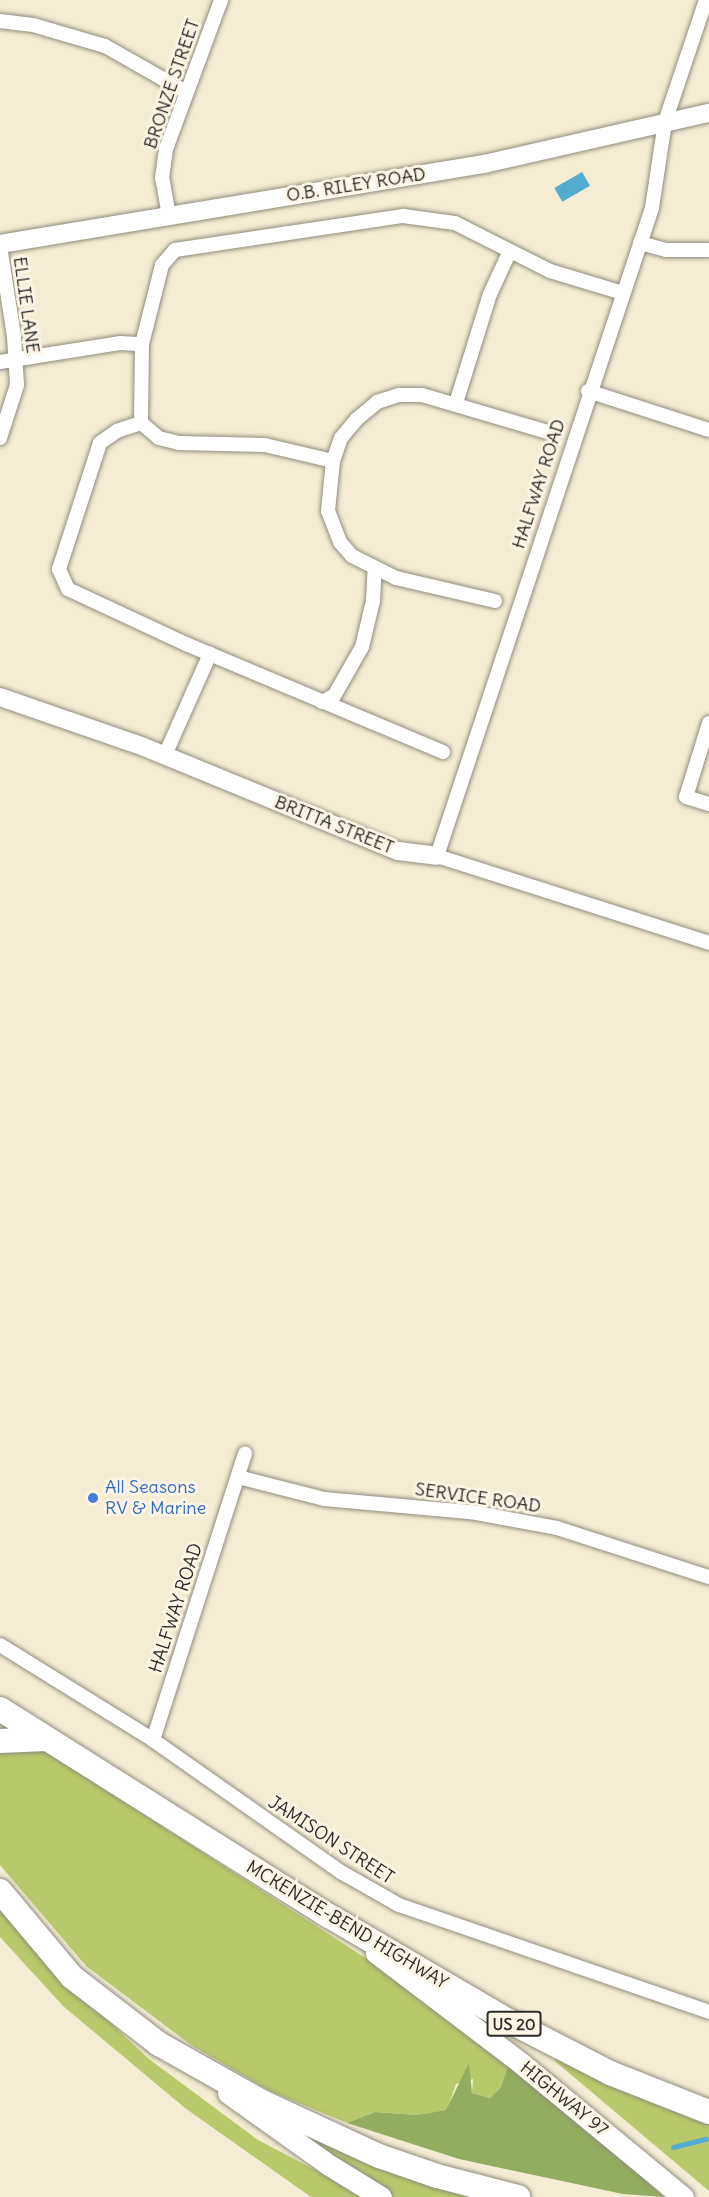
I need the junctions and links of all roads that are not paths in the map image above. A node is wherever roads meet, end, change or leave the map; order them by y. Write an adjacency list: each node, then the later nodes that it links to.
1 (221, 0): 4 (street, BRONZE STREET)
2 (706, 0): 6 (street, HALFWAY ROAD)
3 (0, 21): 4 (street)
4 (186, 92): 7 (street, BRONZE STREET)
5 (709, 112): 6 (street, O.B. RILEY ROAD)
6 (665, 122): 7 (street, O.B. RILEY ROAD); 8 (street, HALFWAY ROAD)
7 (169, 216): 9 (street, O.B. RILEY ROAD)
8 (640, 243): 10 (street); 12 (street, HALFWAY ROAD)
9 (0, 245): 14 (street, ELLIE LANE)
10 (709, 250)
11 (509, 253): 12 (street); 13 (street); 17 (street)
12 (623, 293): 16 (street, HALFWAY ROAD)
13 (142, 344): 14 (street); 18 (street)
14 (16, 360): 15 (street); 21 (street, ELLIE LANE)
15 (0, 362)
16 (588, 391): 19 (street); 32 (street, HALFWAY ROAD)
17 (456, 403): 20 (street); 22 (street)
18 (141, 423): 22 (street); 25 (street)
19 (709, 429)
20 (548, 432)
21 (0, 438)
22 (333, 460): 23 (street)
23 (375, 568): 24 (street); 27 (street)
24 (495, 601)
25 (210, 654): 27 (street); 30 (street)
26 (0, 698): 30 (street, BRITTA STREET)
27 (322, 702): 29 (street)
28 (709, 723): 31 (street)
29 (443, 752)
30 (165, 755): 32 (street, BRITTA STREET)
31 (709, 804)
32 (437, 856): 33 (street, BRITTA STREET)
33 (709, 943)
34 (245, 1453): 35 (street, HALFWAY ROAD)
35 (238, 1477): 36 (street, SERVICE ROAD); 40 (street, HALFWAY ROAD)
36 (709, 1577)
37 (0, 1645): 40 (street, JAMISON STREET)
38 (0, 1709): 39 (highway, MCKENZIE-BEND HIGHWAY / US 20)
39 (47, 1739): 41 (highway); 43 (highway, MCKENZIE-BEND HIGHWAY / US 20)
40 (153, 1740): 44 (street, JAMISON STREET)
41 (0, 1742)
42 (0, 1891): 45 (highway)
43 (329, 1916): 46 (highway, MCKENZIE-BEND HIGHWAY / US 20); 49 (main road, HIGHWAY 97)
44 (709, 2012)
45 (159, 2044): 47 (main road); 48 (highway)
46 (709, 2112)
47 (381, 2197)
48 (518, 2197)
49 (683, 2197)

